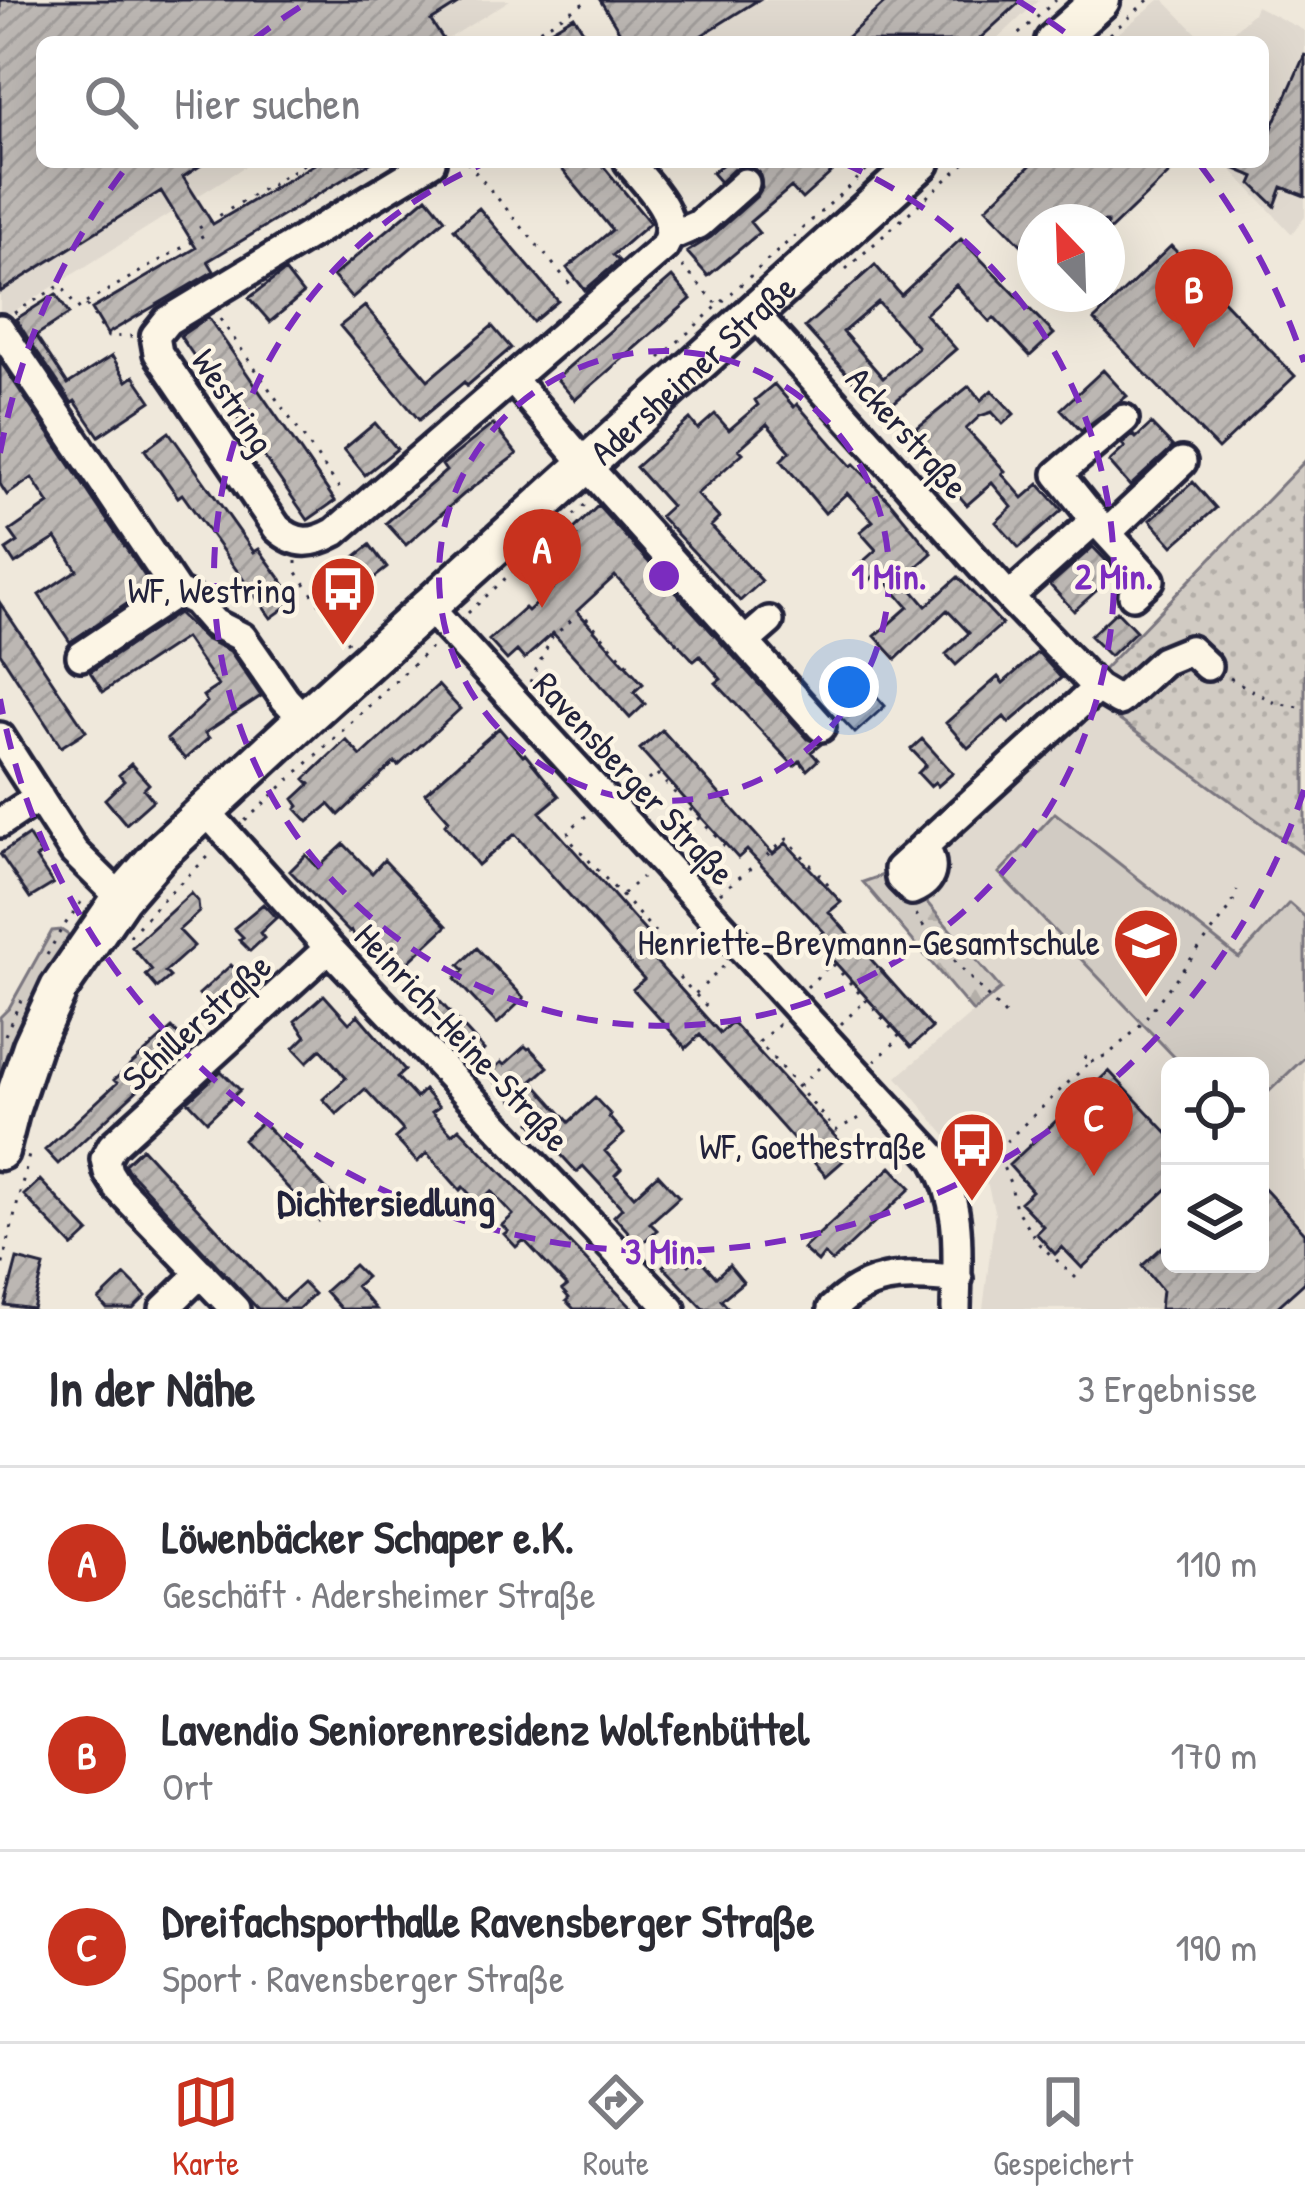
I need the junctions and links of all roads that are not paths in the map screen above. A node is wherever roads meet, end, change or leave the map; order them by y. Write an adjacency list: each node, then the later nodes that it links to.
1 (1101, 0): 2 (main road)
2 (1061, 36)
3 (421, 168): 10 (street, Westring)
4 (634, 168): 7 (street)
5 (914, 168): 8 (main road, Adersheimer Straße)
6 (745, 183): 7 (street)
7 (668, 241): 10 (street)
8 (754, 314): 13 (main road, Adersheimer Straße); 17 (street, Ackerstraße)
9 (1, 328): 15 (street)
10 (512, 379): 13 (street)
11 (1124, 419): 14 (street)
12 (1182, 462): 14 (street)
13 (595, 476): 18 (main road, Adersheimer Straße); 20 (street)
14 (1101, 527): 16 (street); 17 (street)
15 (177, 592): 21 (street); 24 (street)
16 (1133, 596)
17 (1009, 597): 23 (street, Ackerstraße)
18 (439, 619): 24 (main road, Adersheimer Straße); 35 (street, Ravensberger Straße)
19 (769, 621): 20 (street)
20 (745, 642): 25 (street)
21 (81, 656)
22 (1208, 666): 23 (street)
23 (1097, 688): 30 (street)
24 (304, 719): 29 (main road, Adersheimer Straße)
25 (821, 728)
26 (0, 737): 27 (street)
27 (39, 797): 28 (street); 31 (street)
28 (0, 823)
29 (217, 824): 31 (main road, Adersheimer Straße); 32 (street, Heinrich-Heine-Straße)
30 (912, 890)
31 (122, 898): 33 (main road, Adersheimer Straße)
32 (329, 948): 34 (street, Schillerstraße); 38 (street, Heinrich-Heine-Straße)
33 (16, 1145)
34 (201, 1273): 36 (street); 37 (street)
35 (957, 1295): 39 (street)
36 (164, 1309)
37 (235, 1309)
38 (671, 1309)
39 (832, 1309)

